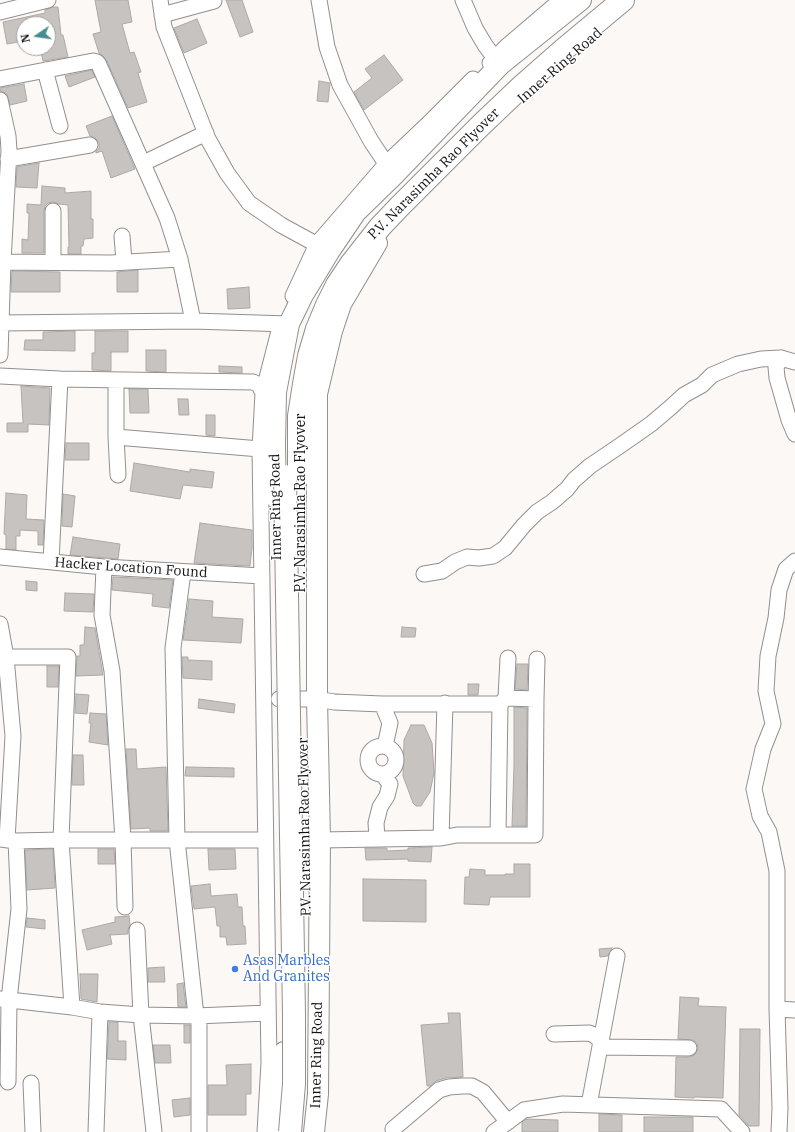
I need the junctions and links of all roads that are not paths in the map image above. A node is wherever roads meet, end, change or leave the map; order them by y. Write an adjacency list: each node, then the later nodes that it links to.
1 (48, 0): 11 (street)
2 (319, 0): 21 (street)
3 (463, 0): 12 (street)
4 (561, 0): 12 (street)
5 (581, 0): 12 (main road, Inner Ring Road)
6 (602, 0): 97 (highway, P.V. Narasimha Rao Flyover, bridge)
7 (623, 0): 98 (highway, P.V. Narasimha Rao Flyover)
8 (636, 0): 55 (main road, Inner Ring Road)
9 (214, 1): 10 (street)
10 (161, 7): 17 (street)
11 (0, 12)
12 (497, 62): 21 (main road, Inner Ring Road)
13 (45, 70): 14 (street); 16 (street); 26 (street)
14 (0, 79)
15 (0, 100): 19 (street)
16 (60, 126)
17 (206, 133): 20 (street); 25 (street)
18 (90, 145): 19 (street)
19 (6, 153): 22 (street)
20 (150, 160)
21 (390, 169): 25 (main road, Inner Ring Road)
22 (3, 208): 28 (street)
23 (53, 211): 29 (street)
24 (122, 236): 27 (street)
25 (323, 248): 32 (main road, Inner Ring Road)
26 (180, 259): 27 (street); 30 (street)
27 (124, 261): 29 (street)
28 (2, 262): 29 (street); 31 (street)
29 (53, 262)
30 (193, 321): 31 (street); 32 (street)
31 (0, 323): 33 (street)
32 (285, 324): 38 (street); 54 (main road, Inner Ring Road)
33 (0, 355)
34 (788, 360): 39 (street); 48 (street)
35 (0, 376): 36 (street)
36 (60, 379): 37 (street); 45 (street)
37 (116, 380): 38 (street); 40 (street)
38 (263, 393): 41 (street)
39 (795, 434)
40 (116, 437): 41 (street); 42 (street)
41 (260, 449): 49 (street)
42 (118, 475)
43 (0, 557): 45 (street, Hacker Location Found)
44 (795, 561): 77 (street)
45 (51, 562): 46 (street, Hacker Location Found)
46 (104, 567): 47 (street, Hacker Location Found); 68 (street)
47 (183, 572): 49 (street, Hacker Location Found); 69 (street)
48 (424, 574)
49 (262, 576): 70 (street)
50 (0, 624): 51 (street)
51 (6, 657): 60 (street); 67 (street)
52 (508, 658): 57 (street)
53 (538, 659): 56 (street)
54 (278, 699): 55 (street); 96 (main road, Inner Ring Road)
55 (317, 699): 58 (street); 71 (main road, Inner Ring Road)
56 (536, 699): 57 (street); 63 (street)
57 (503, 701): 59 (street); 63 (street)
58 (382, 704): 59 (street); 61 (street)
59 (445, 704): 65 (street)
60 (6, 735): 66 (street)
61 (385, 746): 62 (street); 62 (street)
62 (383, 775): 64 (street)
63 (498, 835): 65 (street)
64 (377, 838): 65 (street); 71 (street)
65 (441, 838)
66 (8, 840): 67 (street); 75 (street)
67 (61, 840): 68 (street); 76 (street)
68 (123, 840): 69 (street); 72 (street)
69 (177, 840): 70 (street); 82 (street)
70 (265, 840): 80 (street)
71 (320, 840): 99 (main road, Inner Ring Road)
72 (125, 907)
73 (137, 930): 81 (street)
74 (617, 956): 84 (street)
75 (4, 1000): 76 (street); 86 (street)
76 (72, 1007): 79 (street)
77 (777, 1009): 78 (street); 102 (street)
78 (795, 1010)
79 (100, 1012): 81 (street); 92 (street)
80 (268, 1013): 82 (street); 95 (street)
81 (141, 1015): 82 (street); 93 (street)
82 (196, 1016): 94 (street)
83 (554, 1034): 84 (street)
84 (601, 1044): 85 (street); 88 (street)
85 (689, 1048)
86 (8, 1082)
87 (31, 1083): 91 (street)
88 (589, 1105): 89 (street); 101 (street)
89 (508, 1122): 90 (street); 100 (street)
90 (393, 1129)
91 (33, 1132)
92 (96, 1132)
93 (154, 1132)
94 (199, 1132)
95 (265, 1132)
96 (278, 1132)
97 (290, 1132)
98 (304, 1132)
99 (314, 1132)
100 (494, 1132)
101 (742, 1132)
102 (779, 1132)

